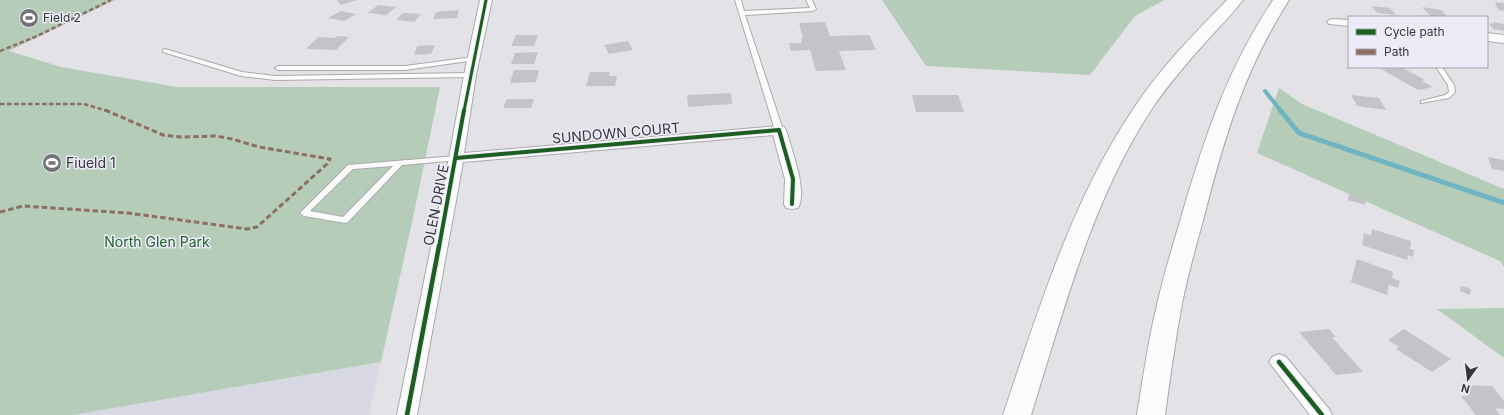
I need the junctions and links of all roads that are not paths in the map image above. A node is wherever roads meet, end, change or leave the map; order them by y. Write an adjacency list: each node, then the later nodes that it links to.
1 (486, 0): 12 (street, OLEN DRIVE)
2 (738, 0): 6 (lane)
3 (809, 0): 6 (lane)
4 (1235, 0): 23 (highway)
5 (1288, 2): 24 (highway)
6 (743, 13): 17 (lane)
7 (1333, 22): 8 (street)
8 (1348, 23)
9 (1488, 37): 10 (street)
10 (1504, 39)
11 (165, 51): 15 (lane)
12 (473, 59): 13 (lane); 15 (street, OLEN DRIVE)
13 (278, 68)
14 (1440, 68): 16 (lane)
15 (470, 75): 18 (street, OLEN DRIVE)
16 (1423, 102)
17 (779, 130): 18 (street, SUNDOWN COURT); 20 (street)
18 (456, 158): 19 (lane); 22 (street, OLEN DRIVE)
19 (400, 163): 19 (lane)
20 (792, 204)
21 (1279, 362): 25 (street)
22 (407, 415)
23 (1017, 415)
24 (1151, 415)
25 (1322, 415)

